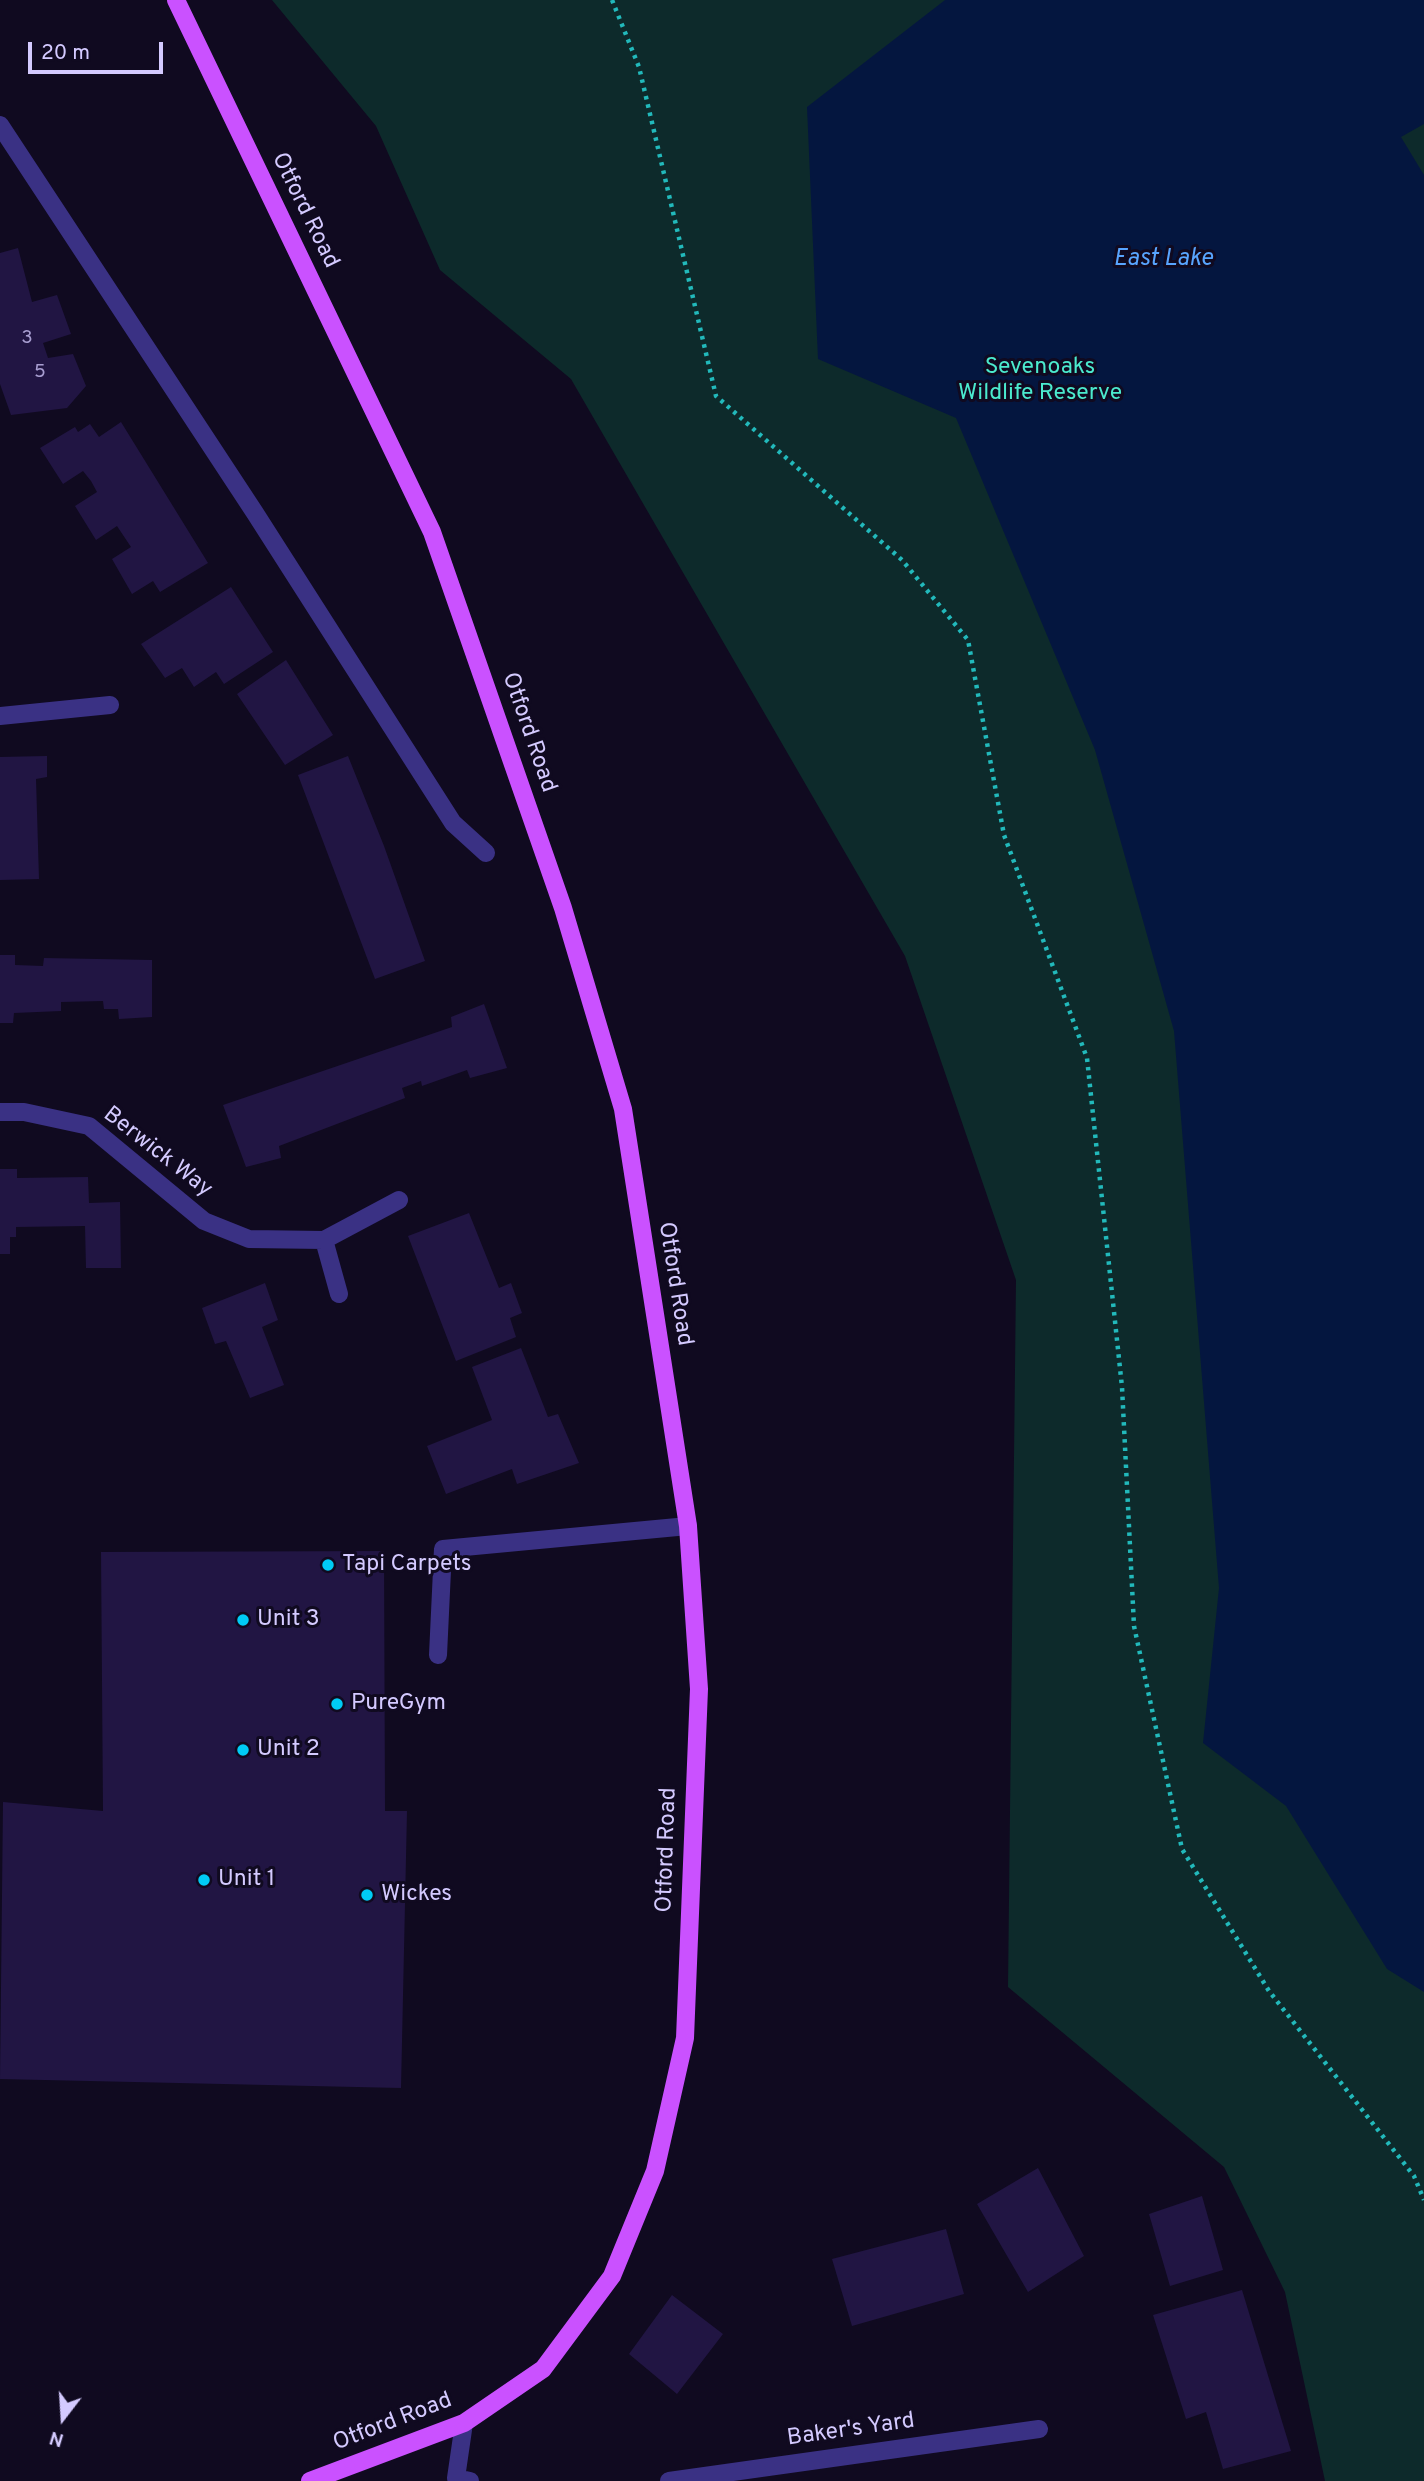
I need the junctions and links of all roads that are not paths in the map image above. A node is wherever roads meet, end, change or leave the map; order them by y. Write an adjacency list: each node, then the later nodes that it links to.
1 (176, 0): 10 (main road, Otford Road)
2 (0, 125): 5 (street)
3 (110, 705): 4 (street)
4 (0, 716)
5 (486, 853)
6 (0, 1112): 8 (street, Berwick Way)
7 (399, 1200): 8 (street, Berwick Way)
8 (324, 1240): 9 (street)
9 (339, 1294)
10 (688, 1526): 11 (street); 12 (main road, Otford Road)
11 (438, 1655)
12 (464, 2423): 14 (main road, Otford Road); 15 (street)
13 (1039, 2429): 16 (street, Baker's Yard)
14 (310, 2481)
15 (470, 2481)
16 (669, 2481)

